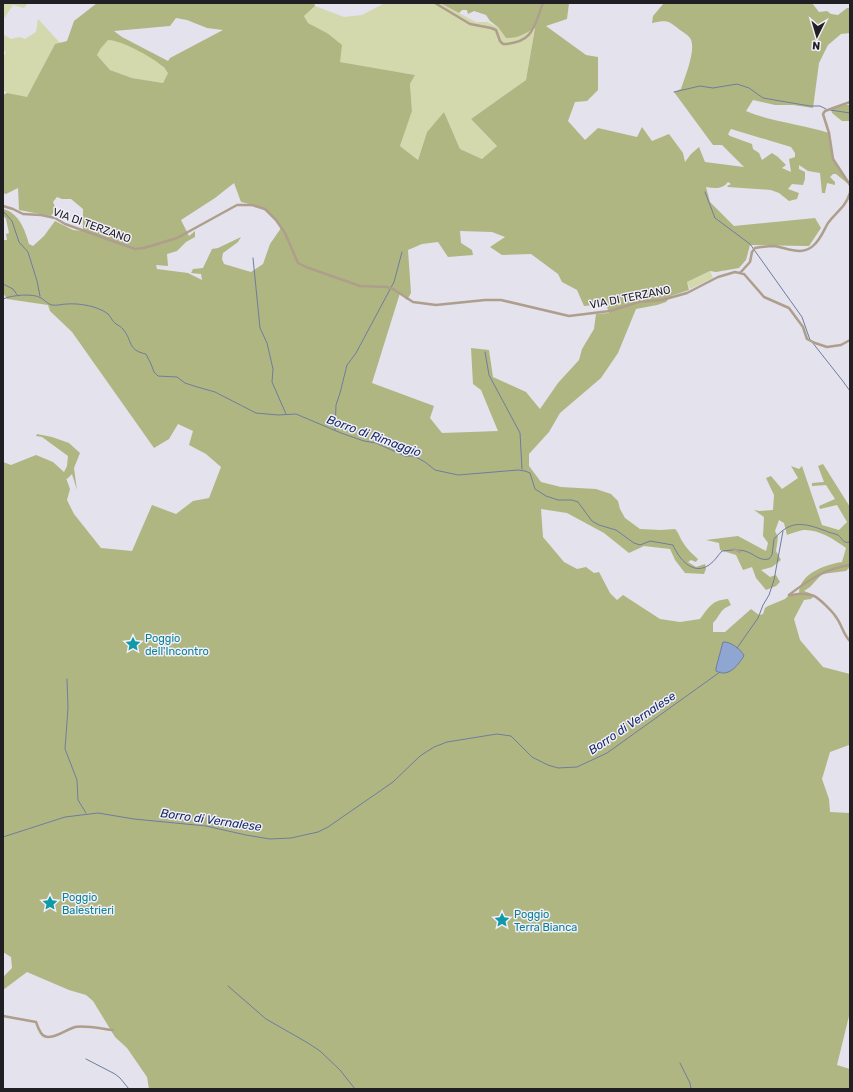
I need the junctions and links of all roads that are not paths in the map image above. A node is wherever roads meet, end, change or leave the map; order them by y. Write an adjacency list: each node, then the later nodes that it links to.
1 (435, 3): 2 (street)
2 (543, 3)
3 (850, 102): 4 (street)
4 (850, 184)
5 (850, 193): 7 (street)
6 (3, 206): 7 (street, VIA DI TERZANO)
7 (740, 273): 8 (street)
8 (850, 340)
9 (734, 549): 10 (street)
10 (740, 552)
11 (850, 565): 12 (street)
12 (850, 641)
13 (3, 1016): 14 (street)
14 (113, 1030)

